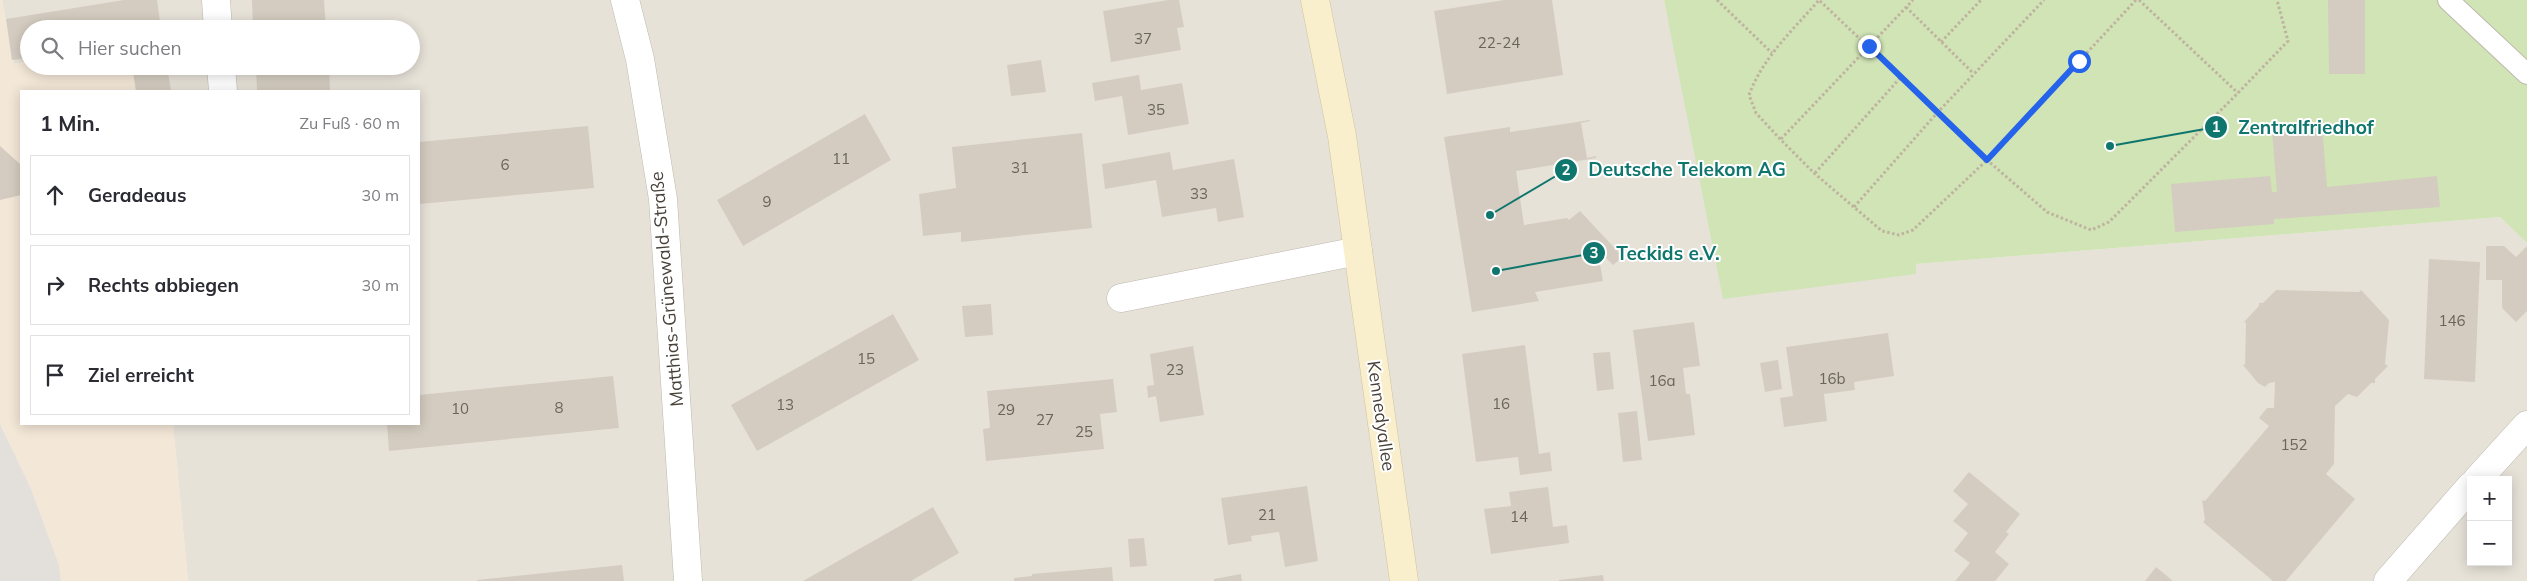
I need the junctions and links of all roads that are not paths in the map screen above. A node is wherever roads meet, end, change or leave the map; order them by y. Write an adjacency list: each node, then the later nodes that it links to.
1 (216, 0): 5 (street)
2 (625, 0): 14 (street, Matthias-Grünewald-Straße)
3 (1315, 0): 9 (street, Kennedyallee)
4 (2448, 0): 6 (lane)
5 (217, 20)
6 (2527, 74)
7 (222, 75): 8 (street)
8 (223, 90)
9 (1358, 251): 10 (street); 15 (street, Kennedyallee)
10 (1121, 298)
11 (2527, 425): 12 (street)
12 (2481, 476)
13 (2467, 491): 16 (street)
14 (688, 581)
15 (1404, 581)
16 (2388, 581)

